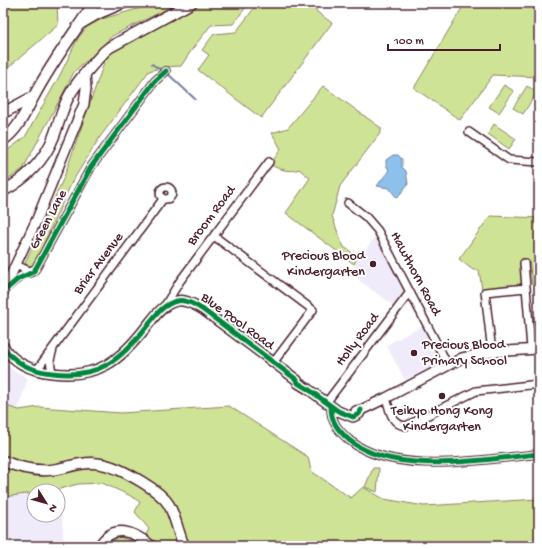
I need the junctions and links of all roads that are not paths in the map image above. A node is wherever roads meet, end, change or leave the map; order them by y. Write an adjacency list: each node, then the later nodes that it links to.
1 (95, 3): 5 (main road)
2 (105, 3): 5 (main road)
3 (123, 3): 5 (main road)
4 (192, 3): 7 (main road)
5 (80, 24): 8 (main road)
6 (163, 73): 20 (street, Green Lane)
7 (85, 74): 14 (main road); 19 (street)
8 (33, 97): 9 (main road); 11 (main road)
9 (3, 114)
10 (469, 132): 13 (street)
11 (3, 140)
12 (269, 162): 17 (street, Broom Road)
13 (539, 162)
14 (3, 191)
15 (163, 199): 27 (street, Briar Avenue)
16 (348, 203): 24 (street, Hawthorn Road)
17 (214, 236): 21 (street, Broom Road); 31 (street)
18 (524, 263): 22 (street)
19 (16, 265): 20 (street, Green Lane); 23 (street)
20 (38, 266): 23 (street, Green Lane)
21 (177, 286): 25 (street); 26 (street, Broom Road)
22 (526, 288): 29 (street); 30 (street)
23 (3, 291)
24 (410, 292): 32 (street, Hawthorn Road); 37 (street, Holly Road)
25 (177, 301): 26 (street, Blue Pool Road); 31 (street, Blue Pool Road)
26 (164, 307): 34 (street, Blue Pool Road)
27 (55, 345): 33 (street, Briar Avenue); 34 (street, Briar Avenue)
28 (3, 346): 33 (street, Blue Pool Road)
29 (535, 349): 30 (street)
30 (492, 352): 32 (street)
31 (273, 363): 37 (street, Blue Pool Road)
32 (448, 365): 36 (street)
33 (36, 370): 34 (street, Blue Pool Road)
34 (52, 373)
35 (539, 384): 36 (street)
36 (386, 398): 37 (street, Blue Pool Road)
37 (329, 405): 38 (street)
38 (539, 454)
39 (3, 461): 42 (main road)
40 (99, 546): 41 (street)
41 (152, 546)
42 (184, 546)

